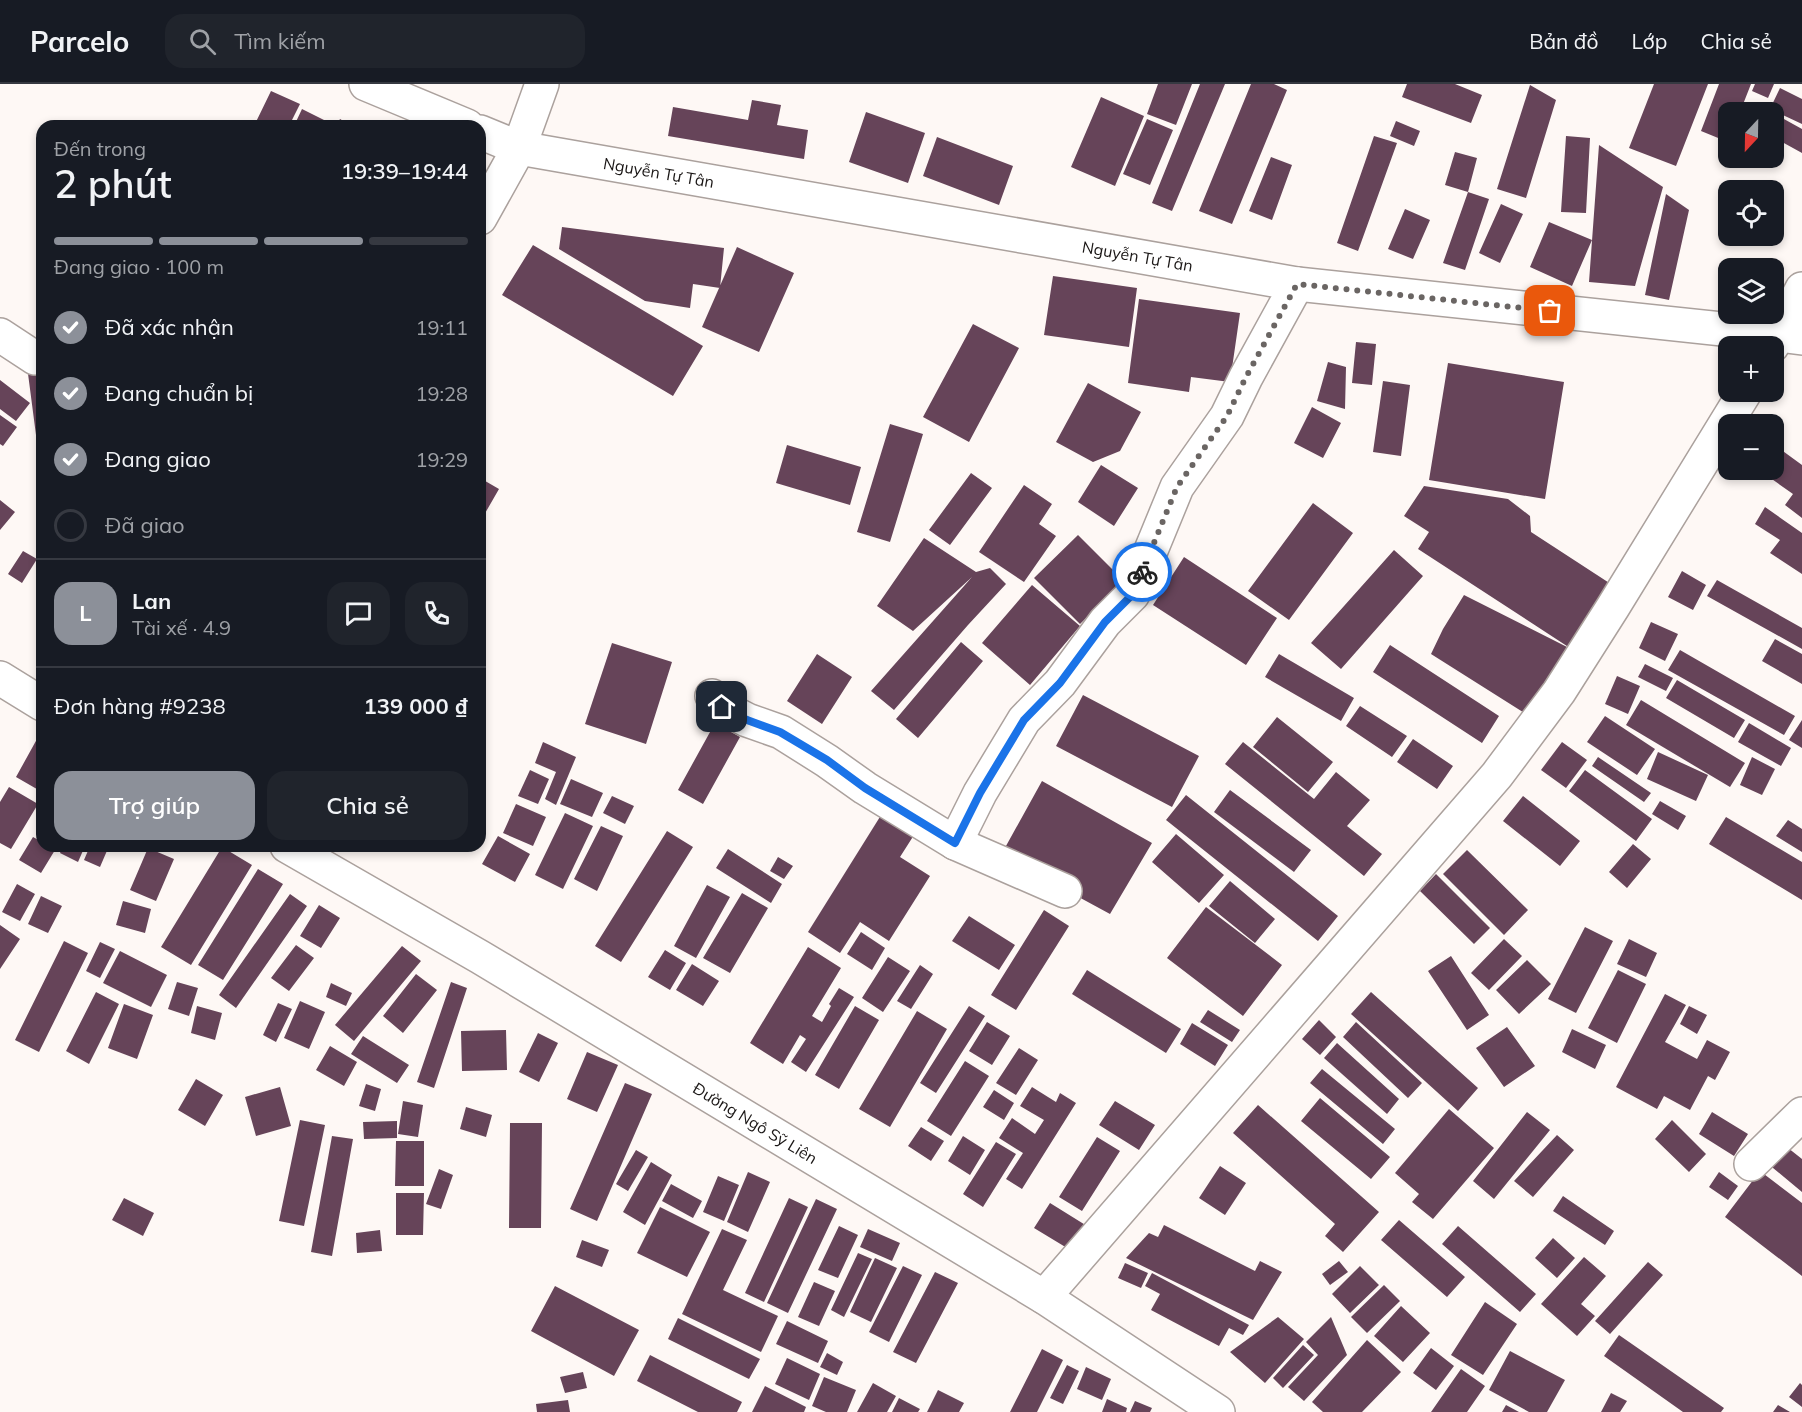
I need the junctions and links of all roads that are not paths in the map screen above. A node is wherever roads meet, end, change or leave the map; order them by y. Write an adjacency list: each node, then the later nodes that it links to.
1 (366, 84): 3 (street)
2 (543, 84): 5 (street)
3 (453, 120)
4 (486, 134): 5 (street, Nguyễn Tự Tân)
5 (519, 148): 6 (street); 7 (street, Nguyễn Tự Tân)
6 (486, 207)
7 (1297, 284): 10 (street, Nguyễn Tự Tân); 17 (street)
8 (1802, 289): 11 (street)
9 (0, 335): 12 (street)
10 (1749, 336)
11 (1784, 340)
12 (35, 358)
13 (1738, 402): 22 (street)
14 (0, 678): 16 (street)
15 (712, 696): 17 (street)
16 (36, 700)
17 (955, 843): 19 (street)
18 (297, 852): 22 (street, Đường Ngô Sỹ Liên)
19 (1065, 891)
20 (1802, 1114): 21 (street)
21 (1751, 1164)
22 (1044, 1297): 23 (street, Đường Ngô Sỹ Liên)
23 (1218, 1412)

